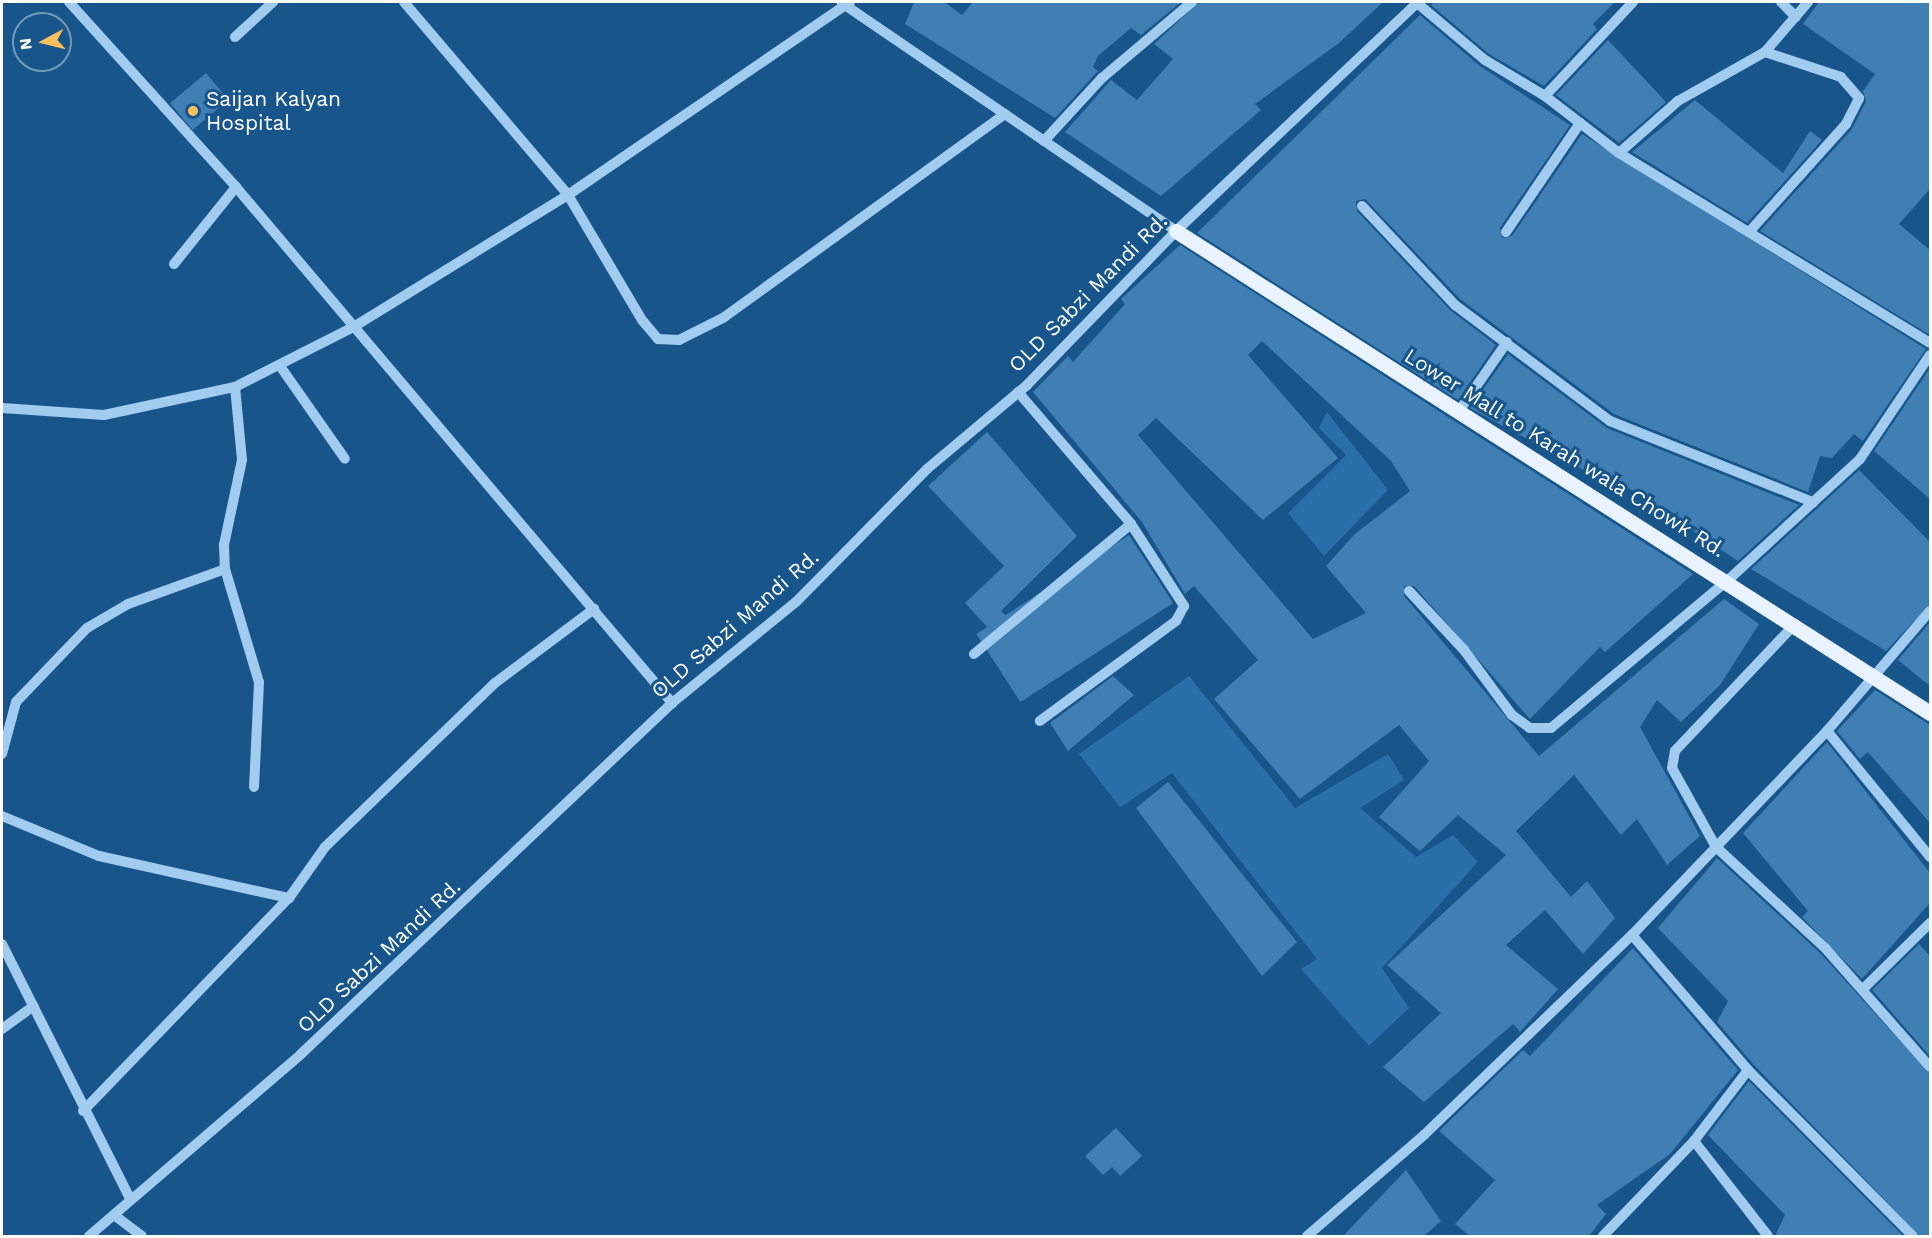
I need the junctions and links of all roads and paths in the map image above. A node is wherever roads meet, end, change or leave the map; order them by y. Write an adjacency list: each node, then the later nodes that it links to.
1 (273, 2): 11 (street)
2 (404, 2): 19 (street)
3 (1191, 2): 16 (street)
4 (1418, 2): 13 (street); 21 (street, OLD Sabzi Mandi Rd.)
5 (1633, 2): 13 (street)
6 (1781, 2): 10 (street)
7 (1808, 2): 10 (street)
8 (74, 3): 18 (street)
9 (845, 3): 14 (street); 19 (street)
10 (1796, 17): 12 (street)
11 (235, 37)
12 (1765, 52): 17 (street); 22 (street)
13 (1545, 96): 15 (street)
14 (1005, 114): 16 (street); 19 (street)
15 (1580, 123): 17 (street); 23 (street)
16 (1044, 141): 21 (street)
17 (1619, 153): 22 (street)
18 (236, 187): 24 (street); 25 (street)
19 (568, 195): 25 (street)
20 (1362, 206): 26 (street)
21 (1176, 231): 31 (street, OLD Sabzi Mandi Rd.); 33 (main road, Lower Mall to Karah wala Chowk Rd.)
22 (1750, 231): 27 (street)
23 (1506, 232)
24 (174, 264)
25 (355, 326): 29 (street); 40 (street)
26 (1508, 342): 33 (street); 35 (street)
27 (1930, 343)
28 (1930, 355): 35 (street)
29 (280, 366): 30 (street); 34 (street)
30 (236, 387): 32 (street); 37 (street)
31 (1018, 392): 36 (street); 45 (street, OLD Sabzi Mandi Rd.)
32 (2, 408)
33 (1460, 411): 38 (main road, Lower Mall to Karah wala Chowk Rd.)
34 (345, 459)
35 (1813, 502): 38 (street)
36 (1131, 524): 43 (street); 47 (street)
37 (225, 569): 49 (street); 50 (street)
38 (1727, 581): 39 (street); 42 (main road, Lower Mall to Karah wala Chowk Rd.)
39 (1408, 591)
40 (594, 609): 45 (street); 54 (street)
41 (1930, 611): 44 (street)
42 (1795, 624): 44 (main road, Lower Mall to Karah wala Chowk Rd.); 52 (street)
43 (975, 654)
44 (1877, 676): 46 (main road, Lower Mall to Karah wala Chowk Rd.); 48 (street)
45 (672, 703): 65 (street, OLD Sabzi Mandi Rd.)
46 (1930, 713)
47 (1040, 721)
48 (1827, 731): 52 (street); 53 (street)
49 (2, 754)
50 (254, 787)
51 (2, 816): 54 (street)
52 (1716, 847): 56 (street); 58 (street)
53 (1930, 857)
54 (289, 898): 63 (street)
55 (1930, 923): 58 (street)
56 (1632, 935): 62 (street); 69 (street)
57 (2, 944): 59 (street)
58 (1863, 989): 61 (street)
59 (34, 1006): 60 (street); 63 (street)
60 (2, 1029)
61 (1930, 1067)
62 (1748, 1070): 64 (street); 72 (street)
63 (83, 1112): 65 (street)
64 (1694, 1141): 70 (street); 71 (street)
65 (129, 1197): 66 (street, OLD Sabzi Mandi Rd.)
66 (114, 1215): 67 (street, OLD Sabzi Mandi Rd.); 68 (street)
67 (89, 1236)
68 (142, 1236)
69 (1307, 1236)
70 (1604, 1236)
71 (1768, 1236)
72 (1913, 1236)

